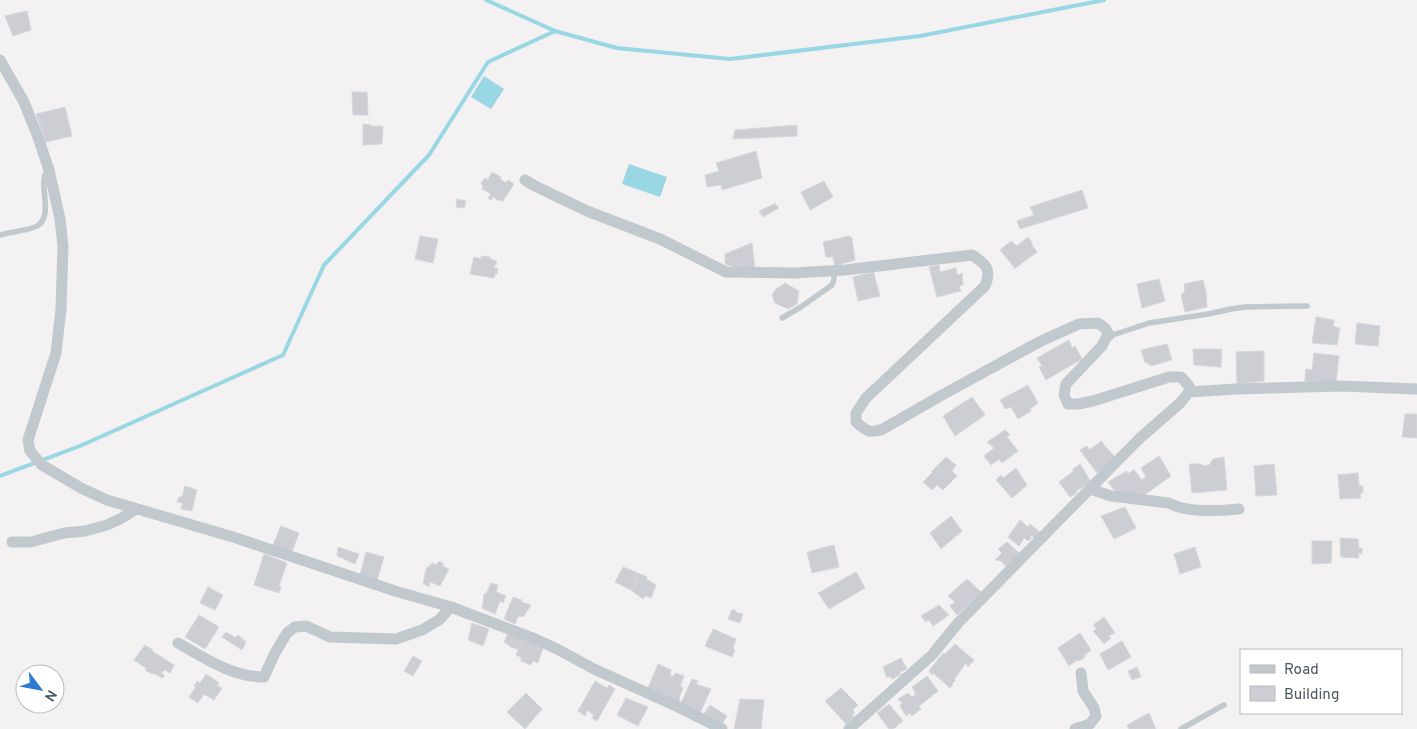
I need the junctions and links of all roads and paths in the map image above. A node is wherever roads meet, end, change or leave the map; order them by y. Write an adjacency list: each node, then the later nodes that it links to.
1 (0, 60): 2 (street)
2 (49, 170): 4 (lane); 12 (street)
3 (525, 180): 5 (street)
4 (0, 235)
5 (831, 270): 7 (lane); 8 (street)
6 (1307, 306): 8 (lane)
7 (782, 318)
8 (1110, 335): 10 (street)
9 (1417, 389): 10 (street)
10 (1189, 392): 11 (street)
11 (1090, 489): 13 (street); 20 (street)
12 (136, 509): 14 (street); 15 (street)
13 (1240, 509)
14 (12, 542)
15 (451, 608): 16 (street); 19 (street)
16 (178, 643)
17 (1081, 673): 21 (street)
18 (1224, 705): 22 (lane)
19 (722, 729)
20 (849, 729)
21 (1076, 729)
22 (1181, 729)

